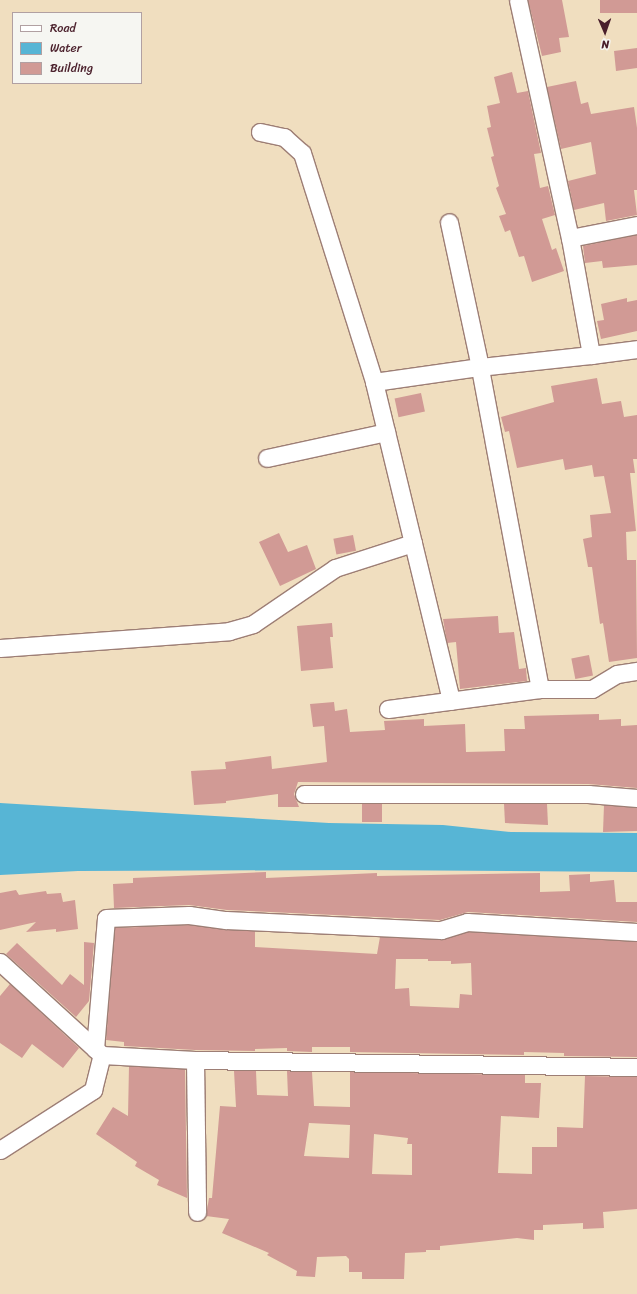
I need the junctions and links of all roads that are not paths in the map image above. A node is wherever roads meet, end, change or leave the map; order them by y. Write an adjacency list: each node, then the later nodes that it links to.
1 (518, 0): 5 (street)
2 (260, 132): 9 (street)
3 (449, 222): 8 (street)
4 (637, 225): 5 (street)
5 (570, 238): 7 (street)
6 (637, 349): 7 (street)
7 (591, 355): 8 (street)
8 (480, 367): 9 (street); 15 (street)
9 (374, 382): 10 (street)
10 (386, 432): 11 (street); 12 (street)
11 (267, 458)
12 (413, 543): 13 (street); 16 (street)
13 (0, 648)
14 (637, 671): 15 (street)
15 (540, 689): 16 (street)
16 (452, 701): 17 (street)
17 (388, 709)
18 (304, 794): 19 (street)
19 (637, 798)
20 (637, 932): 22 (street)
21 (0, 962): 22 (street)
22 (98, 1052): 23 (street); 25 (street)
23 (195, 1060): 24 (street); 26 (street)
24 (637, 1067)
25 (0, 1150)
26 (197, 1212)

